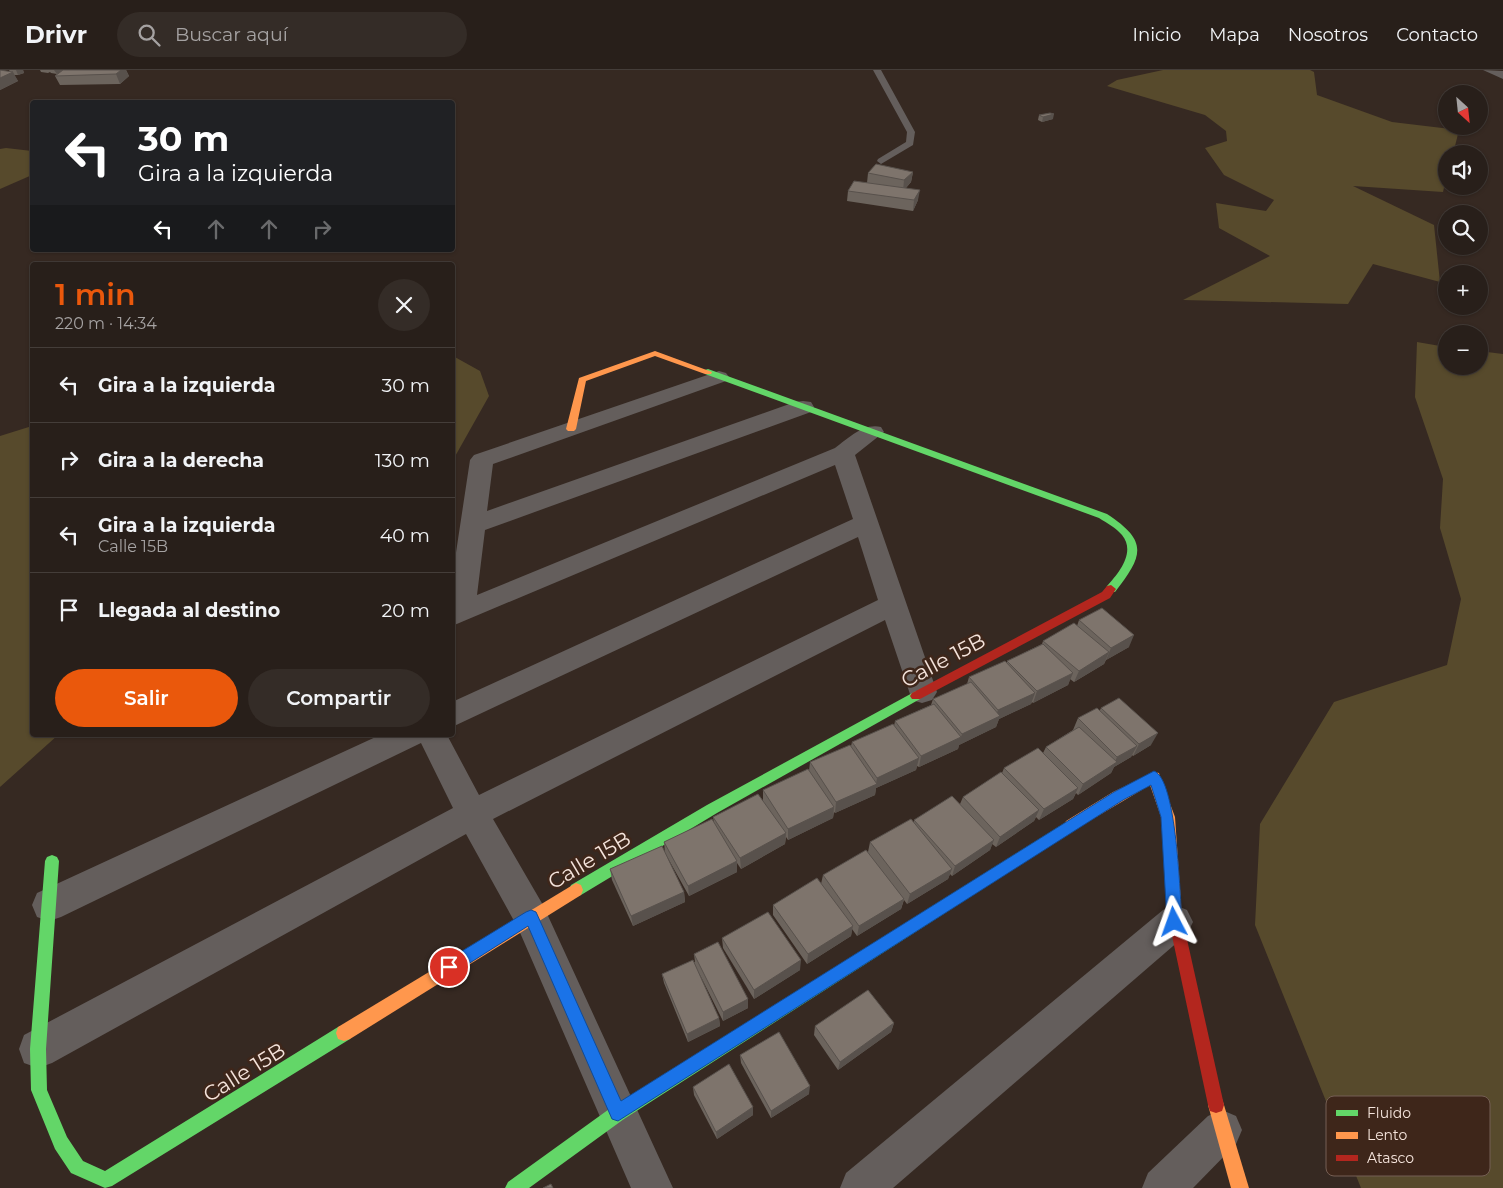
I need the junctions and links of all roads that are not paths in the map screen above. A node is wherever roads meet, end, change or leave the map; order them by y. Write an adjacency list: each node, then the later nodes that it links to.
1 (877, 70): 4 (lane)
2 (1489, 70): 3 (street)
3 (1503, 75)
4 (881, 161)
5 (719, 377): 6 (street); 7 (street); 7 (street)
6 (803, 407): 8 (street); 11 (street)
7 (571, 429): 11 (street)
8 (873, 432): 9 (street); 14 (street, Calle 15B)
9 (843, 453): 10 (street); 13 (street)
10 (866, 523): 12 (street); 15 (street)
11 (473, 525): 13 (street)
12 (893, 604): 14 (street); 18 (street)
13 (457, 614)
14 (922, 692): 21 (street, Calle 15B)
15 (455, 714)
16 (406, 737): 20 (street)
17 (433, 737): 18 (street)
18 (472, 814): 21 (street); 23 (street)
19 (52, 861): 20 (street)
20 (49, 905): 23 (street)
21 (531, 916): 23 (street, Calle 15B); 24 (street)
22 (1174, 922): 24 (street); 25 (street); 28 (street)
23 (38, 1049)
24 (618, 1113): 26 (street); 27 (street)
25 (1222, 1130): 29 (street); 30 (street)
26 (514, 1188)
27 (652, 1188)
28 (861, 1188)
29 (1163, 1188)
30 (1240, 1188)

